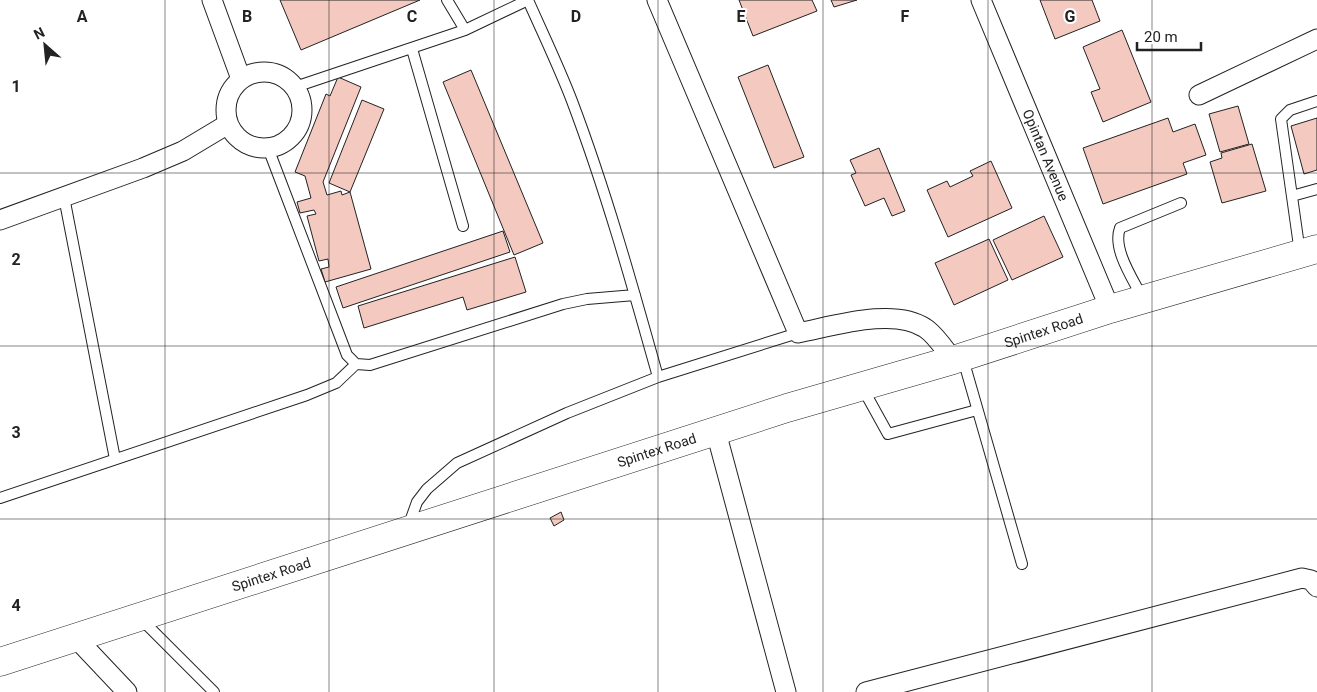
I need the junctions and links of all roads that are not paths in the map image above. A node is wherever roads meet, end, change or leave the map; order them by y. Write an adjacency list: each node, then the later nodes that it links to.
1 (212, 0): 9 (street)
2 (447, 0): 6 (lane)
3 (528, 0): 6 (lane); 22 (lane)
4 (657, 0): 25 (street)
5 (981, 0): 24 (street, Opintan Avenue)
6 (465, 30): 8 (lane)
7 (1317, 39): 11 (street)
8 (412, 49): 10 (lane); 20 (lane)
9 (241, 79): 10 (street); 13 (street)
10 (295, 87): 14 (street)
11 (1199, 95)
12 (1317, 102): 16 (lane)
13 (228, 124): 14 (street); 17 (street)
14 (268, 148): 27 (lane)
15 (1317, 189): 16 (lane)
16 (1292, 196): 21 (lane)
17 (64, 197): 19 (street); 32 (lane)
18 (1181, 203): 23 (lane)
19 (0, 220)
20 (463, 226)
21 (1308, 251): 23 (main road, Spintex Road)
22 (636, 295): 27 (lane); 28 (lane)
23 (1143, 299): 24 (main road, Spintex Road)
24 (1110, 309): 26 (main road, Spintex Road)
25 (798, 333): 26 (street); 28 (lane)
26 (958, 358): 29 (main road, Spintex Road); 30 (lane)
27 (356, 364): 32 (lane)
28 (658, 377): 34 (lane)
29 (862, 386): 30 (lane); 31 (main road, Spintex Road)
30 (978, 410): 35 (lane)
31 (716, 432): 34 (main road, Spintex Road); 42 (street)
32 (115, 459): 33 (lane)
33 (0, 498)
34 (406, 532): 37 (main road, Spintex Road)
35 (1022, 564)
36 (1317, 587): 43 (street)
37 (139, 617): 38 (main road, Spintex Road); 41 (lane)
38 (76, 638): 39 (main road, Spintex Road); 40 (street)
39 (0, 662)
40 (127, 692)
41 (214, 692)
42 (786, 692)
43 (866, 692)

